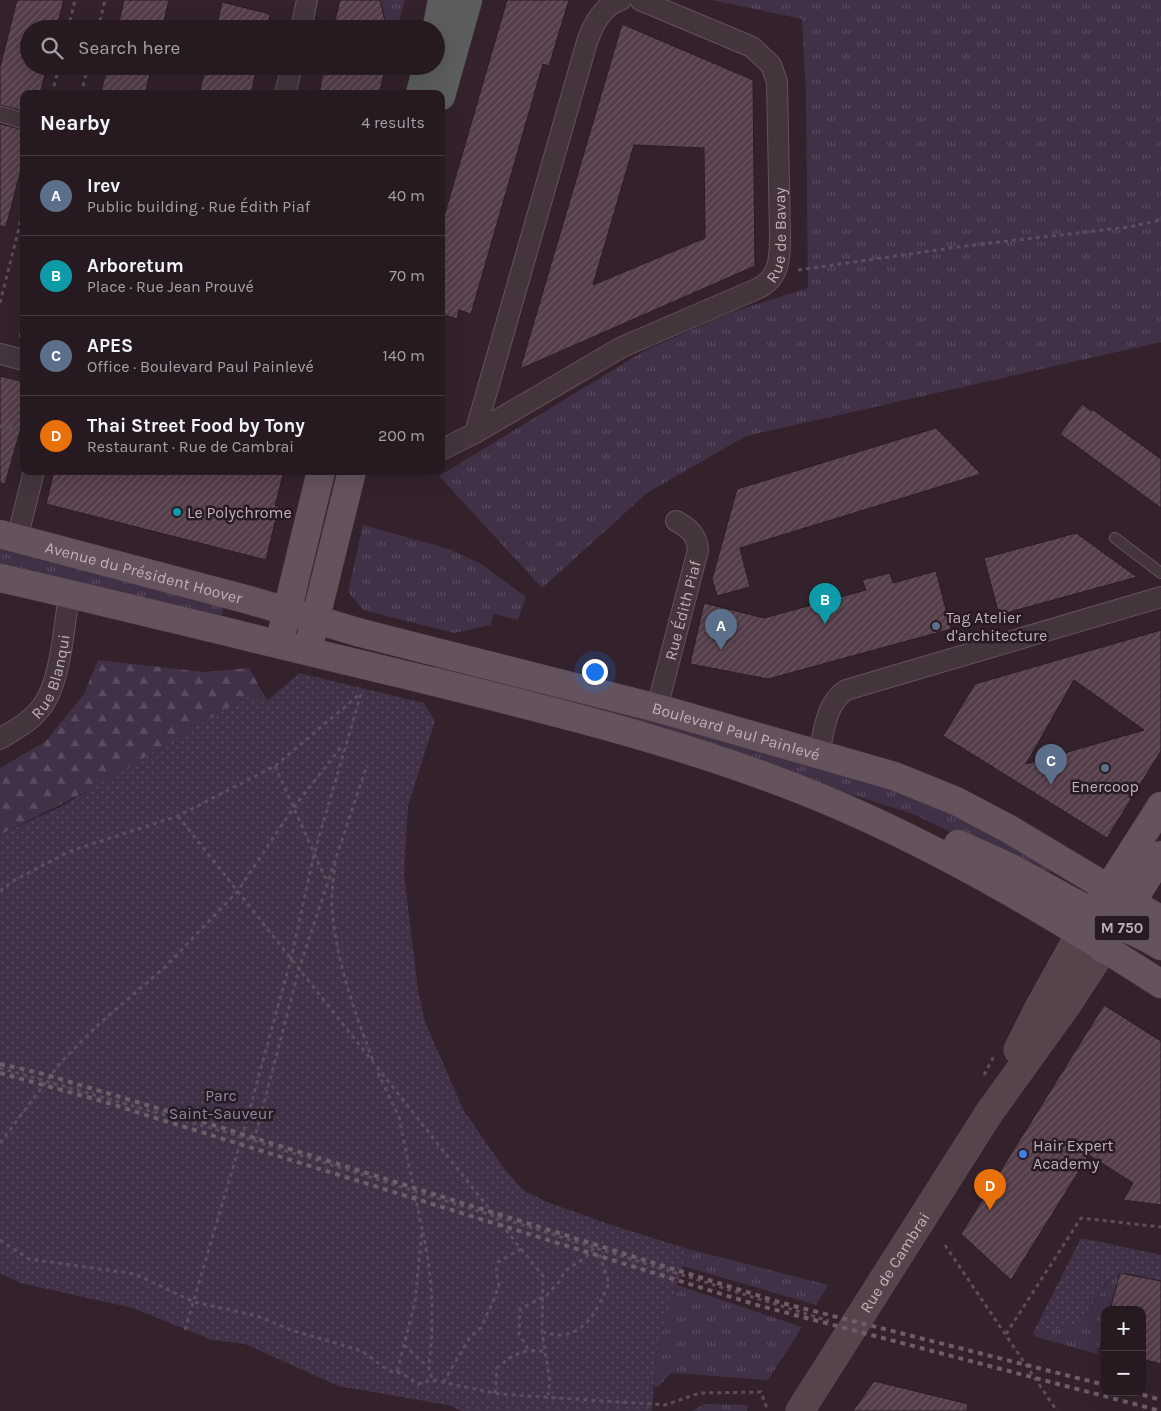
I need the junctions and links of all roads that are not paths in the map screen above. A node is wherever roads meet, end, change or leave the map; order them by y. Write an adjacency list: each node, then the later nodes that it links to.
1 (307, 0): 6 (street)
2 (442, 0): 7 (highway)
3 (468, 0): 12 (highway)
4 (621, 0): 17 (street)
5 (640, 0): 17 (street, Rue de Bavay)
6 (303, 20)
7 (438, 20)
8 (290, 75): 10 (street)
9 (425, 75): 11 (highway)
10 (286, 90)
11 (421, 90)
12 (443, 90)
13 (0, 114): 14 (street)
14 (20, 120)
15 (0, 354): 16 (street)
16 (20, 359)
17 (475, 433): 18 (street, Rue de Bavay)
18 (445, 448)
19 (32, 475): 23 (street)
20 (320, 475): 29 (main road)
21 (351, 475): 30 (main road)
22 (676, 522): 32 (street, Rue Édith Piaf)
23 (9, 536): 29 (main road, Avenue du Président Hoover)
24 (1115, 538): 25 (lane)
25 (1161, 573)
26 (0, 578): 27 (main road)
27 (69, 594): 31 (main road); 33 (street, Rue Blanqui)
28 (1161, 597): 34 (street)
29 (287, 611): 30 (main road, Avenue du Président Hoover); 31 (main road)
30 (315, 620): 31 (main road); 32 (main road, Boulevard Paul Painlevé)
31 (300, 650): 35 (main road, Boulevard Paul Painlevé)
32 (657, 708): 34 (main road, Boulevard Paul Painlevé)
33 (0, 739)
34 (819, 753): 38 (main road, Boulevard Paul Painlevé)
35 (807, 793): 38 (main road); 41 (main road, Boulevard Paul Painlevé)
36 (1161, 806): 38 (main road, Rue de Cambrai)
37 (1161, 855): 39 (main road, Rue de Cambrai)
38 (1101, 899): 39 (main road, Boulevard Paul Painlevé / M 750); 41 (main road, Rue de Cambrai)
39 (1133, 903): 40 (main road, M 750); 42 (main road, Rue de Cambrai)
40 (1161, 920)
41 (1080, 934): 42 (main road, M 750); 45 (main road, Rue de Cambrai)
42 (1111, 938): 43 (main road, M 750); 44 (main road, M 750); 45 (main road, Rue de Cambrai)
43 (1161, 946)
44 (1161, 984)
45 (989, 1113): 46 (main road, Rue de Cambrai)
46 (800, 1411)

